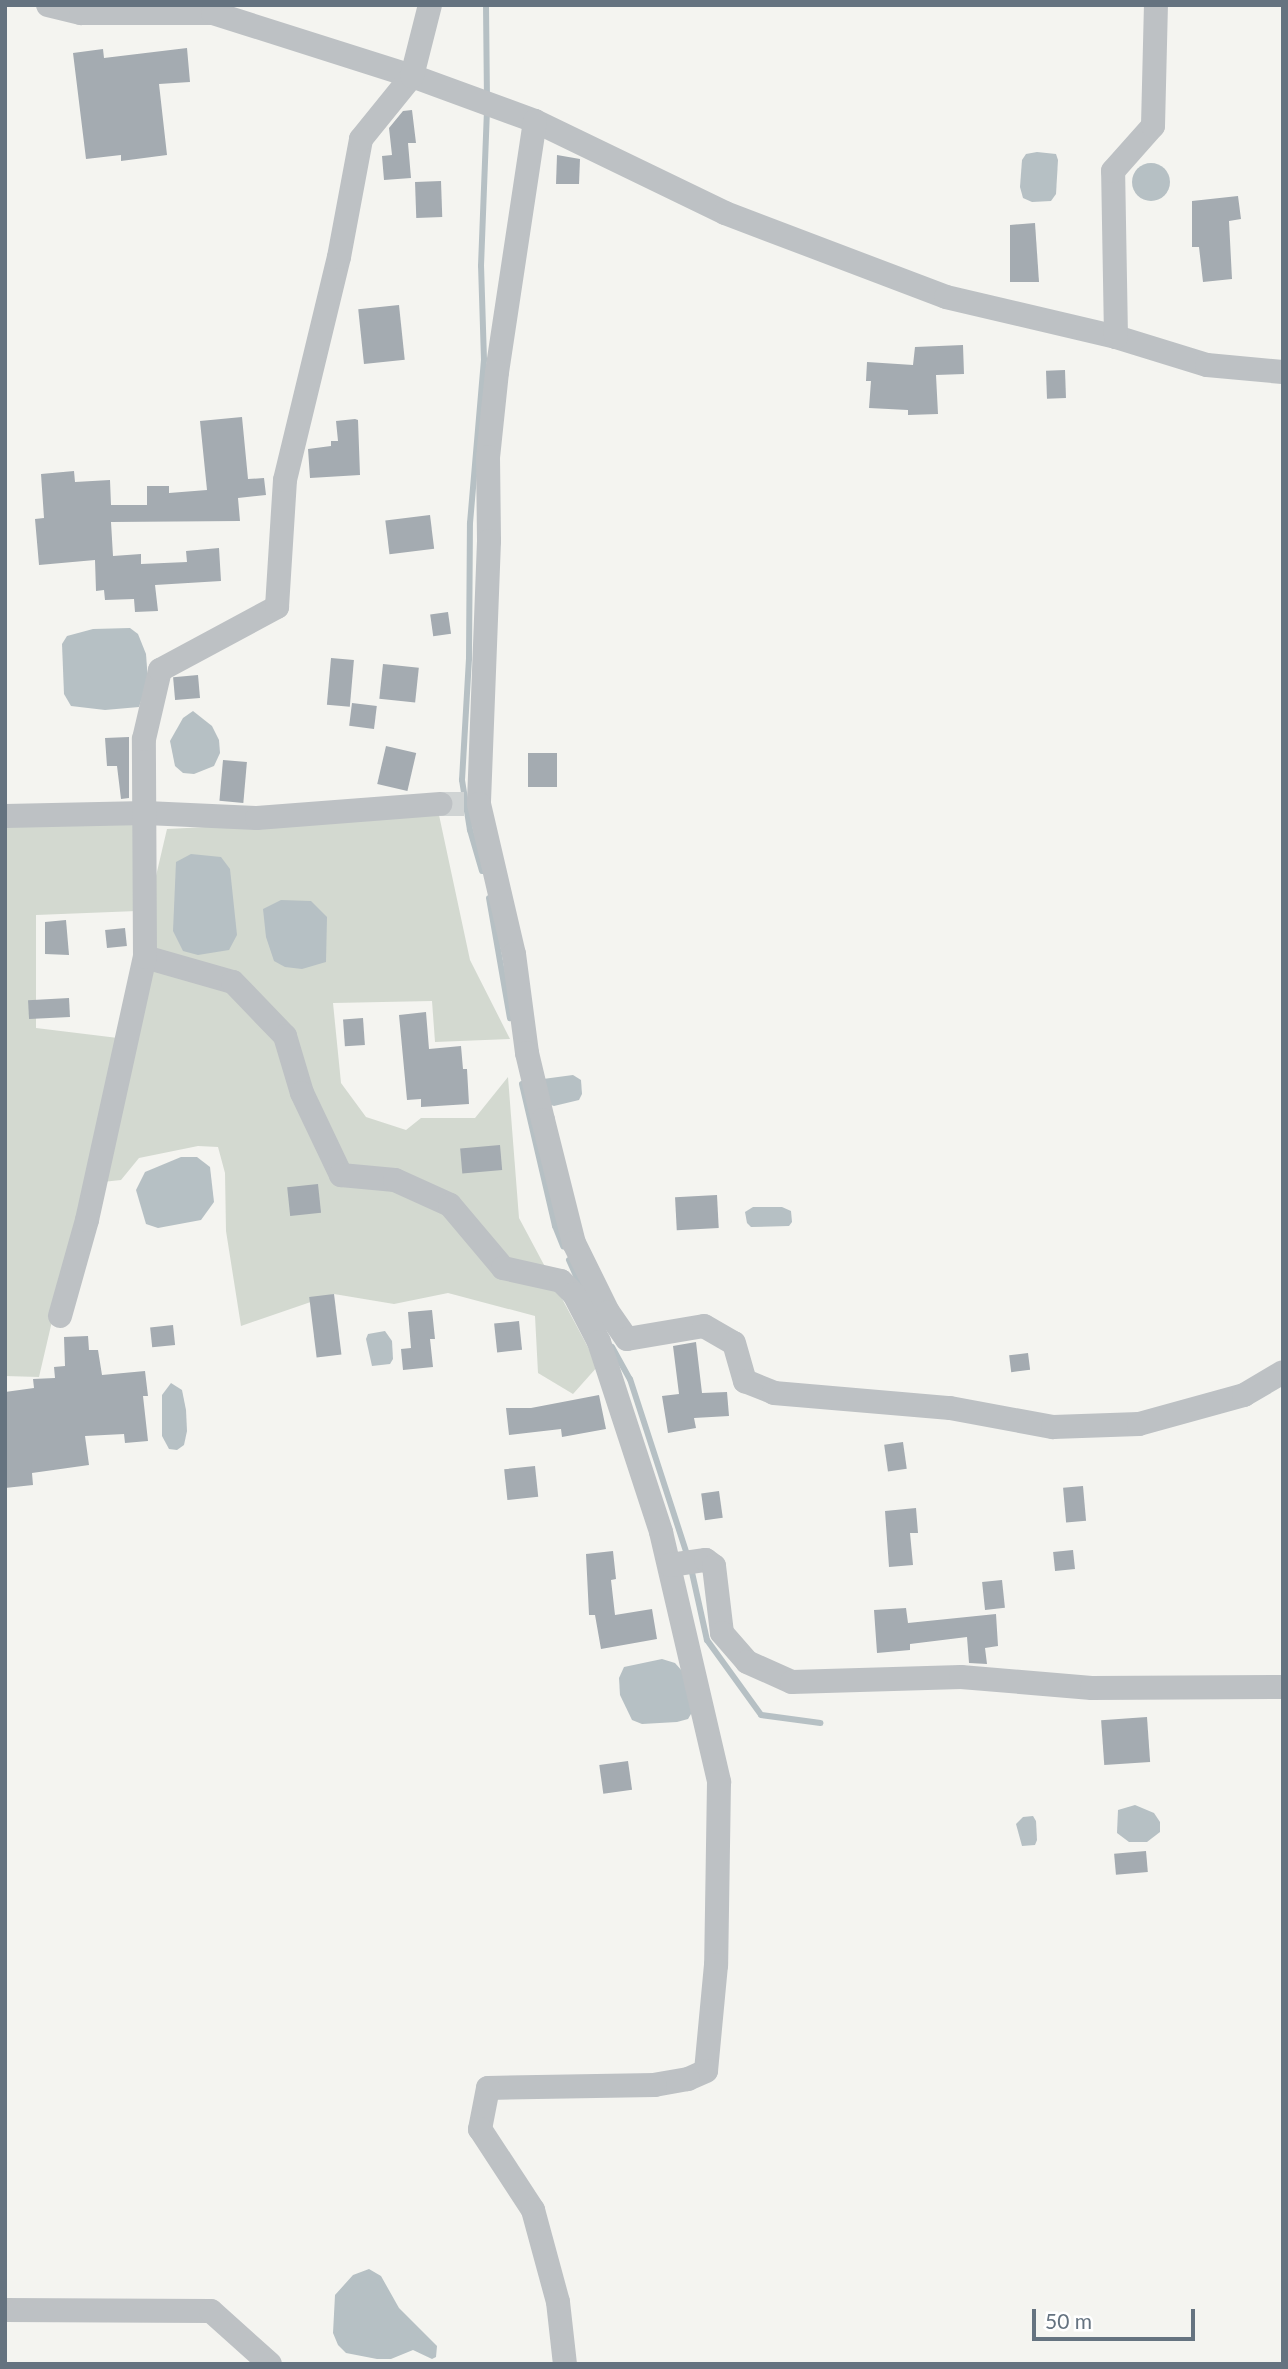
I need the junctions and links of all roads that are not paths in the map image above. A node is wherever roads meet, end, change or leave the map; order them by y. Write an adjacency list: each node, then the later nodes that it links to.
1 (48, 5): 4 (street)
2 (430, 5): 4 (street)
3 (1156, 5): 6 (street)
4 (412, 76): 5 (street); 9 (street)
5 (535, 121): 6 (street); 13 (street)
6 (1116, 337): 7 (street)
7 (1283, 372)
8 (440, 804): 9 (street)
9 (146, 813): 10 (street); 11 (street)
10 (5, 816)
11 (145, 957): 12 (street); 14 (street)
12 (60, 1316)
13 (1283, 1372)
14 (670, 1565): 15 (street); 18 (street)
15 (1283, 1687)
16 (5, 2310): 17 (street)
17 (270, 2364)
18 (565, 2364)

